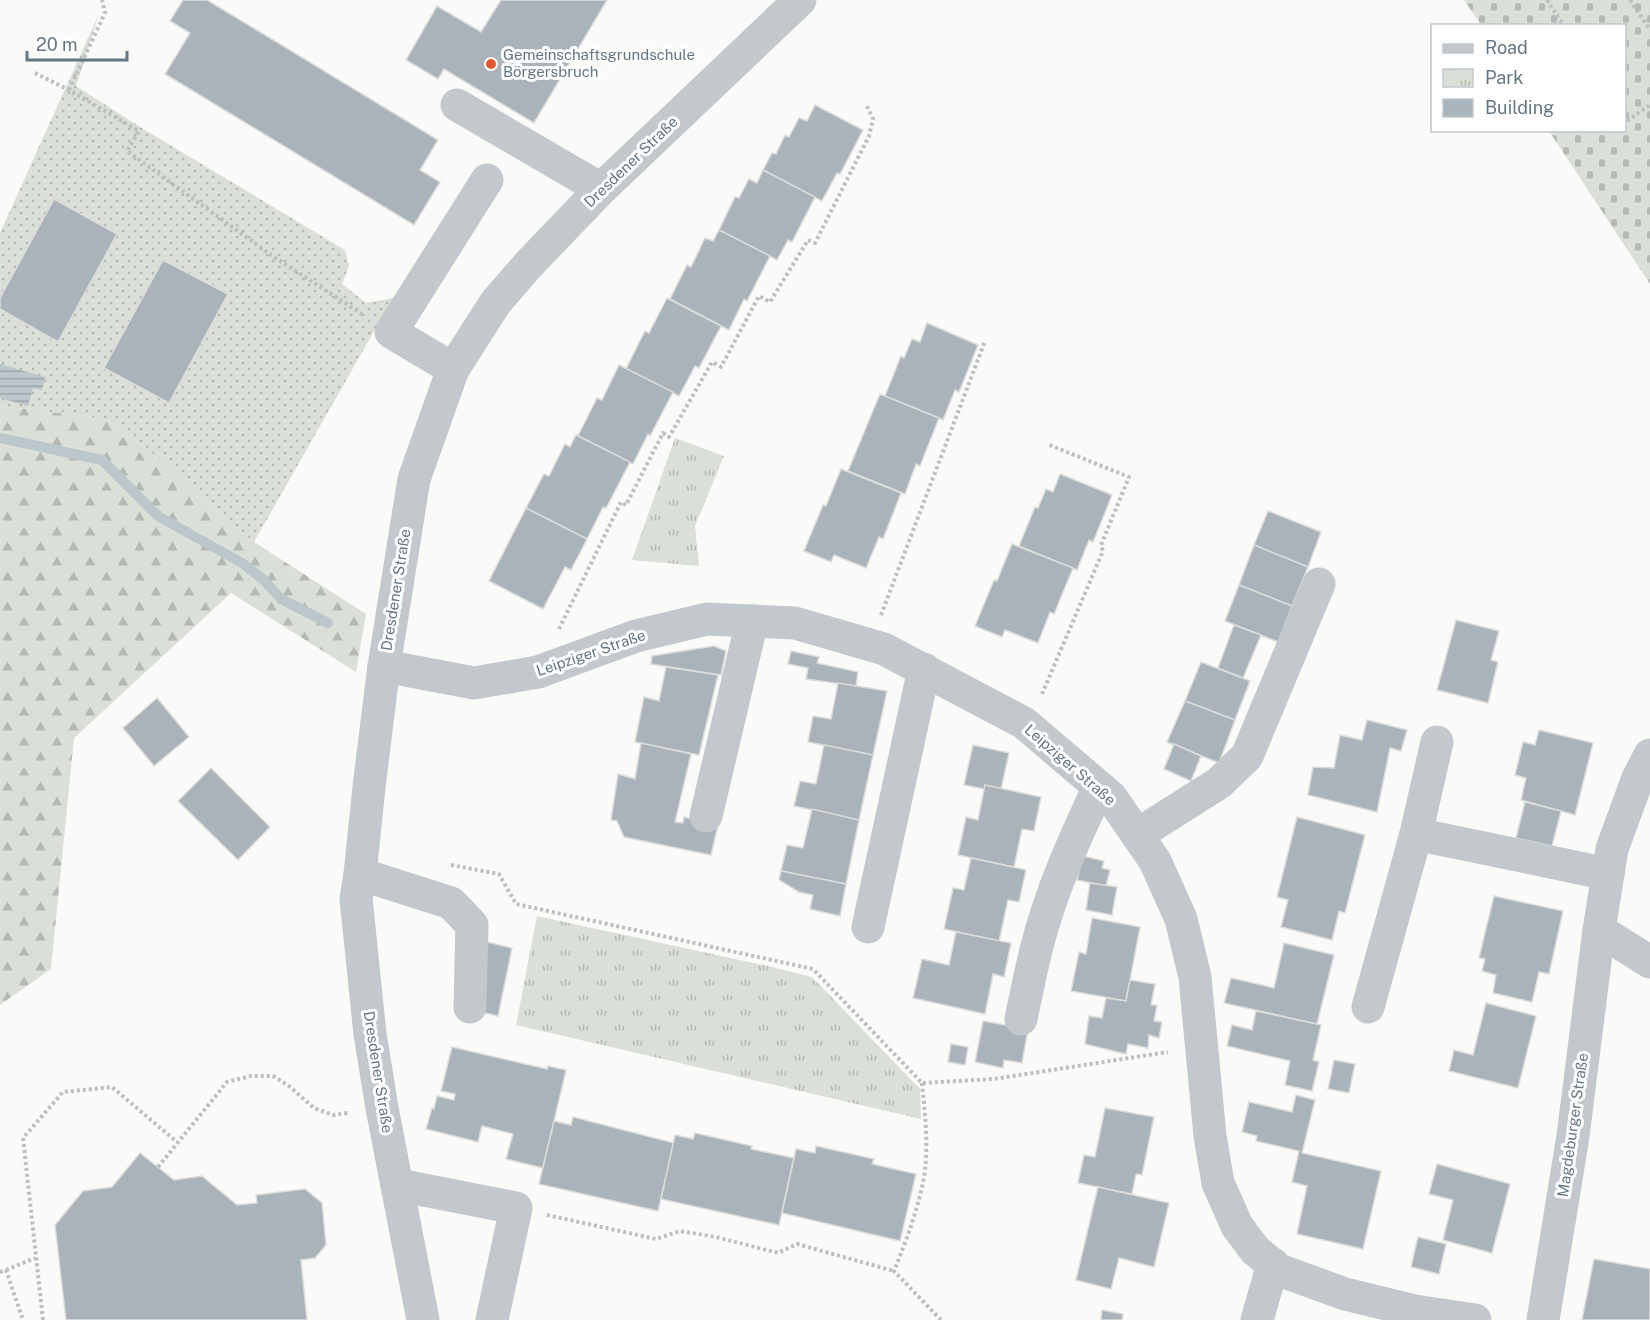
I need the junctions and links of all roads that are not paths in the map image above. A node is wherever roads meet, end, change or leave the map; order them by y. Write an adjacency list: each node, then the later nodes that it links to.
1 (800, 0): 4 (street, Dresdener Straße)
2 (457, 105): 4 (street)
3 (487, 180): 5 (street)
4 (602, 189): 5 (street, Dresdener Straße)
5 (453, 369): 8 (street, Dresdener Straße)
6 (1319, 584): 15 (street)
7 (752, 621): 8 (street, Leipziger Straße); 9 (street, Leipziger Straße); 13 (street)
8 (384, 666): 16 (street, Dresdener Straße)
9 (924, 669): 12 (street, Leipziger Straße); 18 (street)
10 (1437, 742): 14 (street)
11 (1650, 755): 17 (street, Magdeburger Straße)
12 (1099, 787): 15 (street, Leipziger Straße); 23 (street)
13 (706, 816)
14 (1416, 834): 17 (street); 22 (street)
15 (1137, 835): 25 (street, Leipziger Straße)
16 (360, 874): 21 (street); 24 (street, Dresdener Straße)
17 (1608, 874): 19 (street, Magdeburger Straße)
18 (868, 927)
19 (1599, 930): 20 (street); 30 (street, Magdeburger Straße)
20 (1650, 962)
21 (470, 1007)
22 (1368, 1007)
23 (1021, 1019)
24 (398, 1185): 26 (street, Dresdener Straße); 27 (street)
25 (1273, 1264): 28 (street); 29 (street, Leipziger Straße)
26 (423, 1320)
27 (492, 1320)
28 (1257, 1320)
29 (1475, 1320)
30 (1543, 1320)

